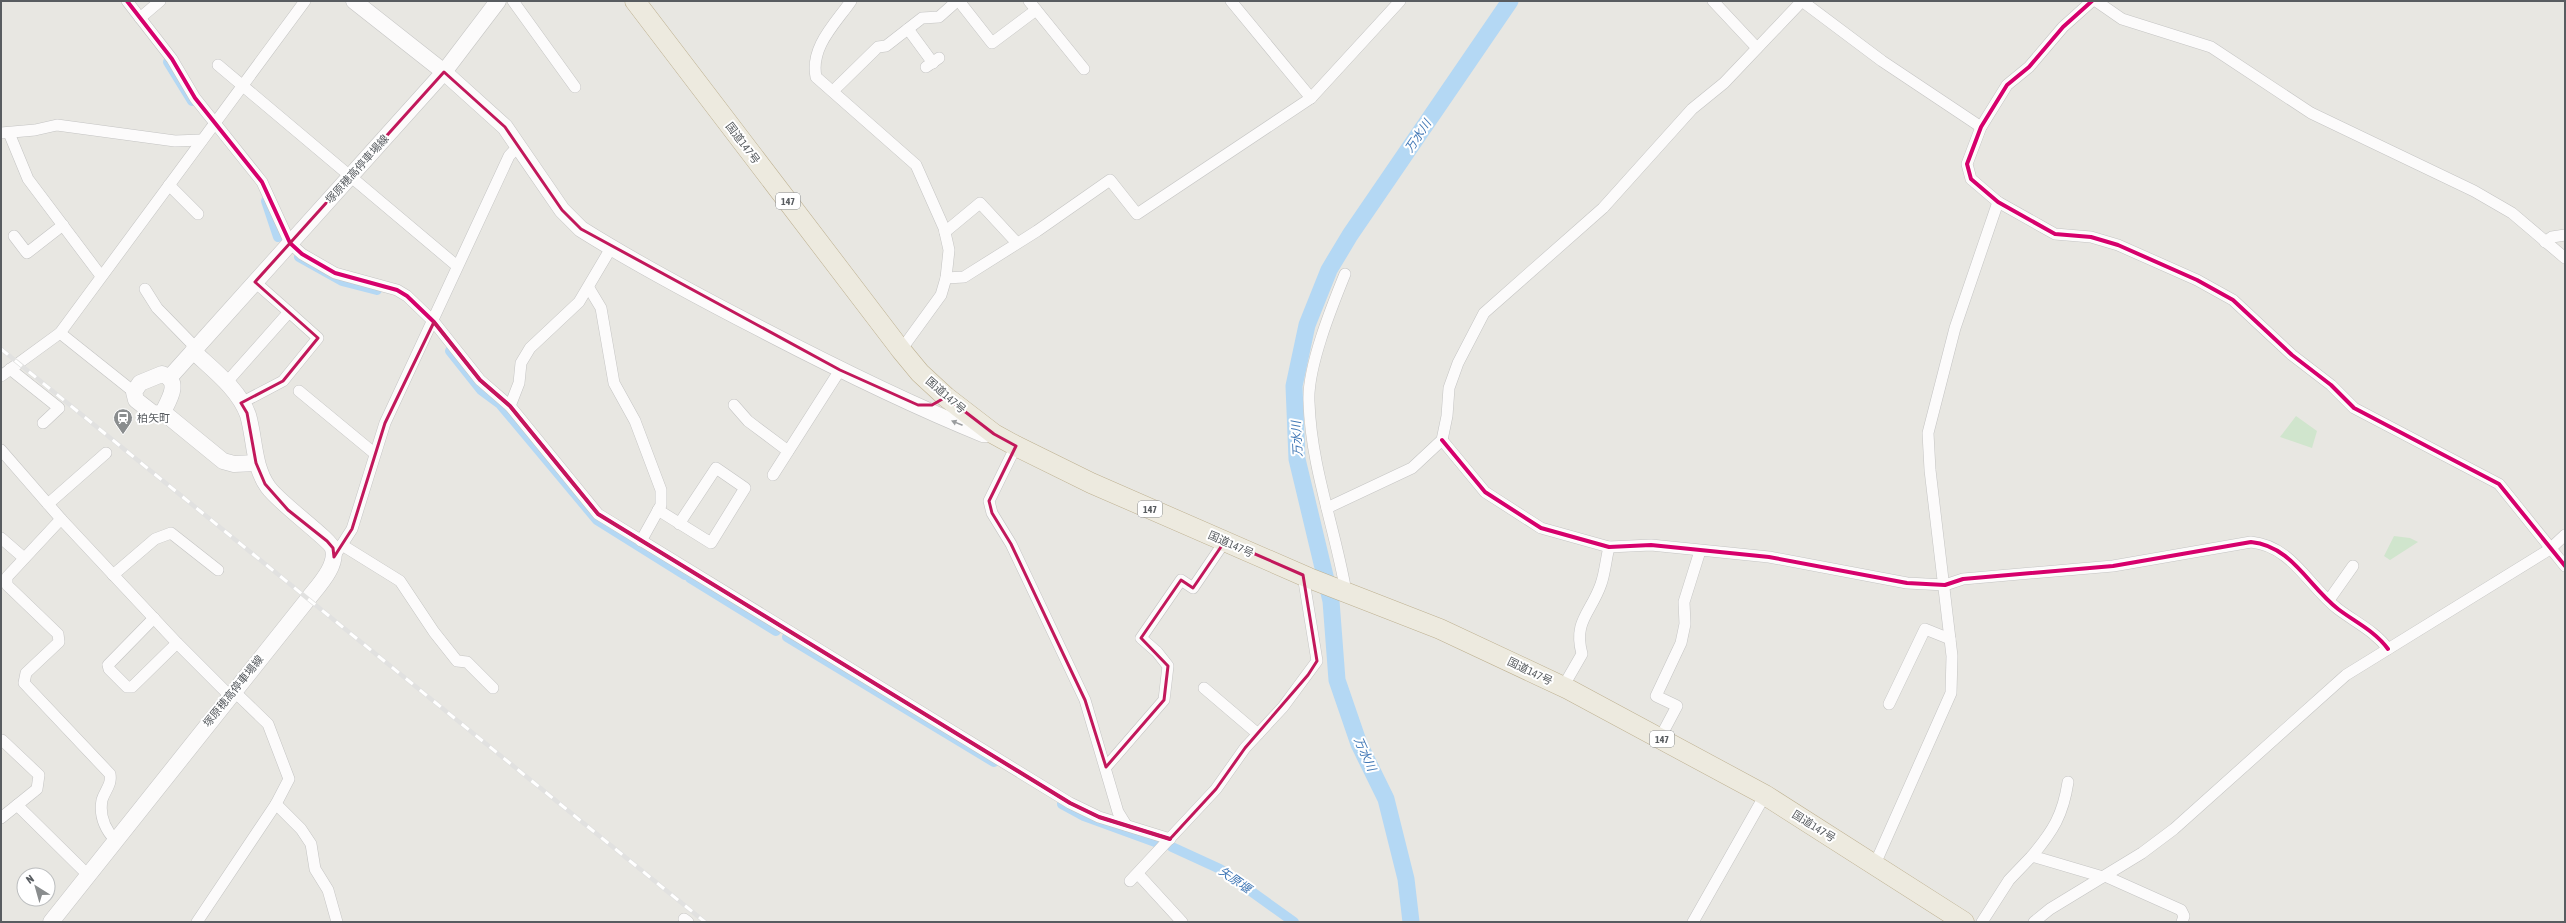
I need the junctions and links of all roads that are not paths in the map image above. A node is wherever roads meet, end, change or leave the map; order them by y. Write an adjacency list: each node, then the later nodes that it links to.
1 (127, 1): 18 (street)
2 (160, 1): 18 (street)
3 (305, 1): 25 (street)
4 (354, 1): 24 (main road)
5 (498, 1): 24 (main road, 塚原穂高停車場線)
6 (513, 1): 26 (street)
7 (635, 1): 58 (highway, 国道147号 / 147)
8 (852, 1): 27 (street)
9 (958, 1): 17 (street); 19 (street)
10 (1029, 1): 17 (street)
11 (1231, 1): 28 (street)
12 (1400, 1): 28 (street)
13 (1713, 1): 20 (street)
14 (1802, 1): 20 (street); 30 (street)
15 (2092, 1): 30 (street)
16 (2096, 1): 42 (street)
17 (1036, 10): 23 (street)
18 (140, 18): 29 (street)
19 (908, 29): 21 (street); 27 (street)
20 (1757, 48): 73 (street)
21 (933, 63)
22 (218, 65): 25 (street)
23 (1084, 69)
24 (444, 72): 33 (main road); 34 (main road, 塚原穂高停車場線)
25 (243, 85): 29 (street); 34 (street)
26 (575, 87)
27 (833, 91): 39 (street)
28 (1311, 98): 44 (street)
29 (215, 123): 32 (street); 43 (street)
30 (1980, 127): 36 (street)
31 (5, 132): 32 (street); 38 (street)
32 (202, 140): 35 (street)
33 (519, 145): 45 (main road); 47 (street)
34 (350, 176): 43 (main road, 塚原穂高停車場線); 47 (street)
35 (169, 184): 37 (street); 49 (street)
36 (1998, 202): 91 (street); 100 (street)
37 (198, 214)
38 (63, 225): 41 (street); 49 (street)
39 (945, 232): 44 (street); 50 (street)
40 (2565, 235): 42 (street)
41 (14, 236)
42 (2545, 242): 46 (street)
43 (290, 243): 51 (main road, 塚原穂高停車場線); 55 (street)
44 (1017, 243): 50 (street)
45 (611, 248): 52 (street); 59 (main road)
46 (2565, 258)
47 (457, 266): 55 (street)
48 (1346, 274): 82 (street)
49 (101, 276): 56 (street)
50 (946, 278): 58 (street)
51 (255, 282): 54 (street); 57 (main road, 塚原穂高停車場線)
52 (589, 288): 69 (street); 83 (street)
53 (145, 289): 57 (street)
54 (289, 312): 62 (street); 66 (street)
55 (434, 322): 69 (street); 78 (street)
56 (60, 333): 60 (street); 64 (street)
57 (195, 349): 61 (main road, 塚原穂高停車場線); 62 (main road)
58 (901, 350): 65 (highway, 国道147号 / 147)
59 (840, 370): 68 (main road); 76 (street)
60 (5, 373): 71 (street)
61 (170, 377): 64 (main road); 70 (main road)
62 (226, 383): 66 (main road)
63 (300, 391): 78 (street)
64 (134, 392): 70 (main road)
65 (946, 397): 68 (main road); 72 (highway, 国道147号 / 147)
66 (241, 403): 79 (main road)
67 (734, 405): 76 (street)
68 (918, 405): 72 (main road, one-way to 68)
69 (510, 406): 88 (street)
70 (163, 412): 79 (main road)
71 (43, 423)
72 (994, 434): 74 (highway, 国道147号 / 147)
73 (1442, 440): 82 (street); 90 (street)
74 (1016, 446): 89 (highway, 国道147号 / 147); 115 (street)
75 (1, 450): 81 (street)
76 (788, 451): 80 (street)
77 (106, 453): 81 (street)
78 (374, 453): 92 (street)
79 (256, 463): 92 (main road)
80 (773, 475)
81 (48, 504): 84 (street)
82 (1327, 508): 101 (street)
83 (658, 510): 85 (street); 88 (street)
84 (61, 519): 94 (street); 98 (street)
85 (680, 524): 85 (street)
86 (2565, 535): 91 (street)
87 (1, 538): 94 (street)
88 (641, 541): 121 (street)
89 (1224, 541): 99 (highway, 国道147号 / 147); 115 (street)
90 (1609, 547): 93 (street); 107 (street)
91 (2550, 549): 96 (street); 106 (street)
92 (338, 551): 108 (street); 110 (main road, 塚原穂高停車場線)
93 (1700, 551): 100 (street); 113 (street)
94 (24, 558): 123 (street)
95 (2354, 566): 102 (street)
96 (2565, 566)
97 (218, 570): 98 (street)
98 (113, 574): 103 (street)
99 (1306, 577): 101 (highway, 国道147号 / 147); 112 (street)
100 (1945, 586): 102 (street); 104 (street)
101 (1344, 591): 107 (highway, 国道147号 / 147)
102 (2329, 600): 106 (street)
103 (154, 618): 105 (street); 105 (street)
104 (1950, 639): 111 (street); 125 (street)
105 (177, 643): 110 (street)
106 (2388, 648): 127 (street)
107 (1563, 687): 113 (highway, 国道147号 / 147)
108 (493, 688)
109 (1204, 688): 112 (street)
110 (231, 693): 118 (street); 123 (main road, 塚原穂高停車場線)
111 (1889, 704)
112 (1258, 734): 122 (street)
113 (1660, 738): 117 (highway, 国道147号 / 147)
114 (1, 741): 119 (street)
115 (1106, 767): 121 (street)
116 (2068, 782): 124 (street)
117 (1765, 795): 125 (highway, 国道147号 / 147); 132 (street)
118 (276, 804): 129 (street); 130 (street)
119 (17, 805): 120 (street); 126 (street)
120 (1, 818)
121 (1126, 825): 122 (street)
122 (1170, 839): 131 (street)
123 (116, 840): 126 (main road, 塚原穂高停車場線)
124 (2032, 856): 127 (street); 134 (street)
125 (1875, 864): 133 (highway, 国道147号 / 147)
126 (88, 875): 128 (main road, 塚原穂高停車場線)
127 (2104, 877): 135 (street); 136 (street)
128 (51, 922)
129 (197, 922)
130 (337, 922)
131 (1182, 922)
132 (1693, 922)
133 (1964, 922)
134 (1982, 922)
135 (2034, 922)
136 (2182, 922)

